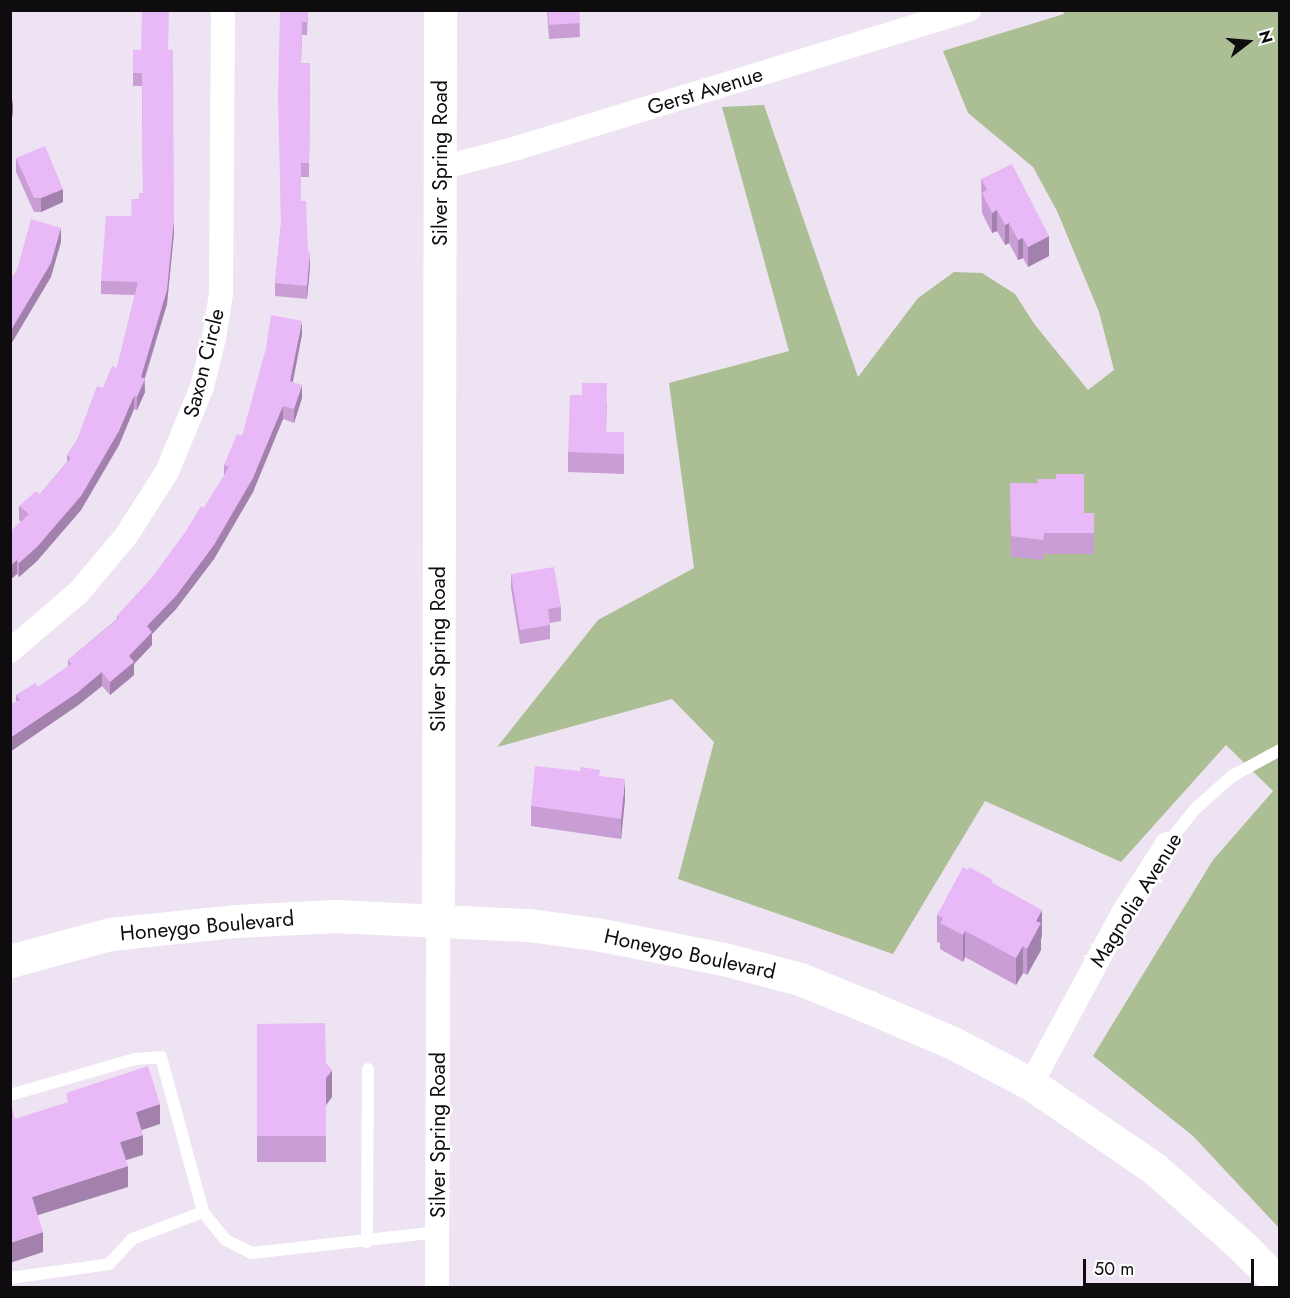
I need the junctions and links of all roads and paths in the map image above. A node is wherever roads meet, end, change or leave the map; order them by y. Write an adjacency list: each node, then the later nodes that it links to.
1 (223, 10): 5 (street, Saxon Circle)
2 (440, 10): 4 (main road, Silver Spring Road)
3 (969, 10): 4 (street, Gerst Avenue)
4 (441, 168): 8 (main road, Silver Spring Road)
5 (10, 651)
6 (1280, 750): 7 (lane, Magnolia Avenue)
7 (1167, 844): 11 (street, Magnolia Avenue)
8 (438, 920): 9 (main road, Honeygo Boulevard); 11 (main road, Honeygo Boulevard); 14 (street, Silver Spring Road)
9 (10, 961)
10 (368, 1069): 15 (lane)
11 (1031, 1084): 17 (main road, Honeygo Boulevard)
12 (10, 1095): 13 (lane)
13 (203, 1212): 15 (lane); 16 (lane)
14 (438, 1232): 15 (lane); 18 (street, Silver Spring Road)
15 (367, 1242)
16 (10, 1278)
17 (1280, 1284)
18 (437, 1287)

